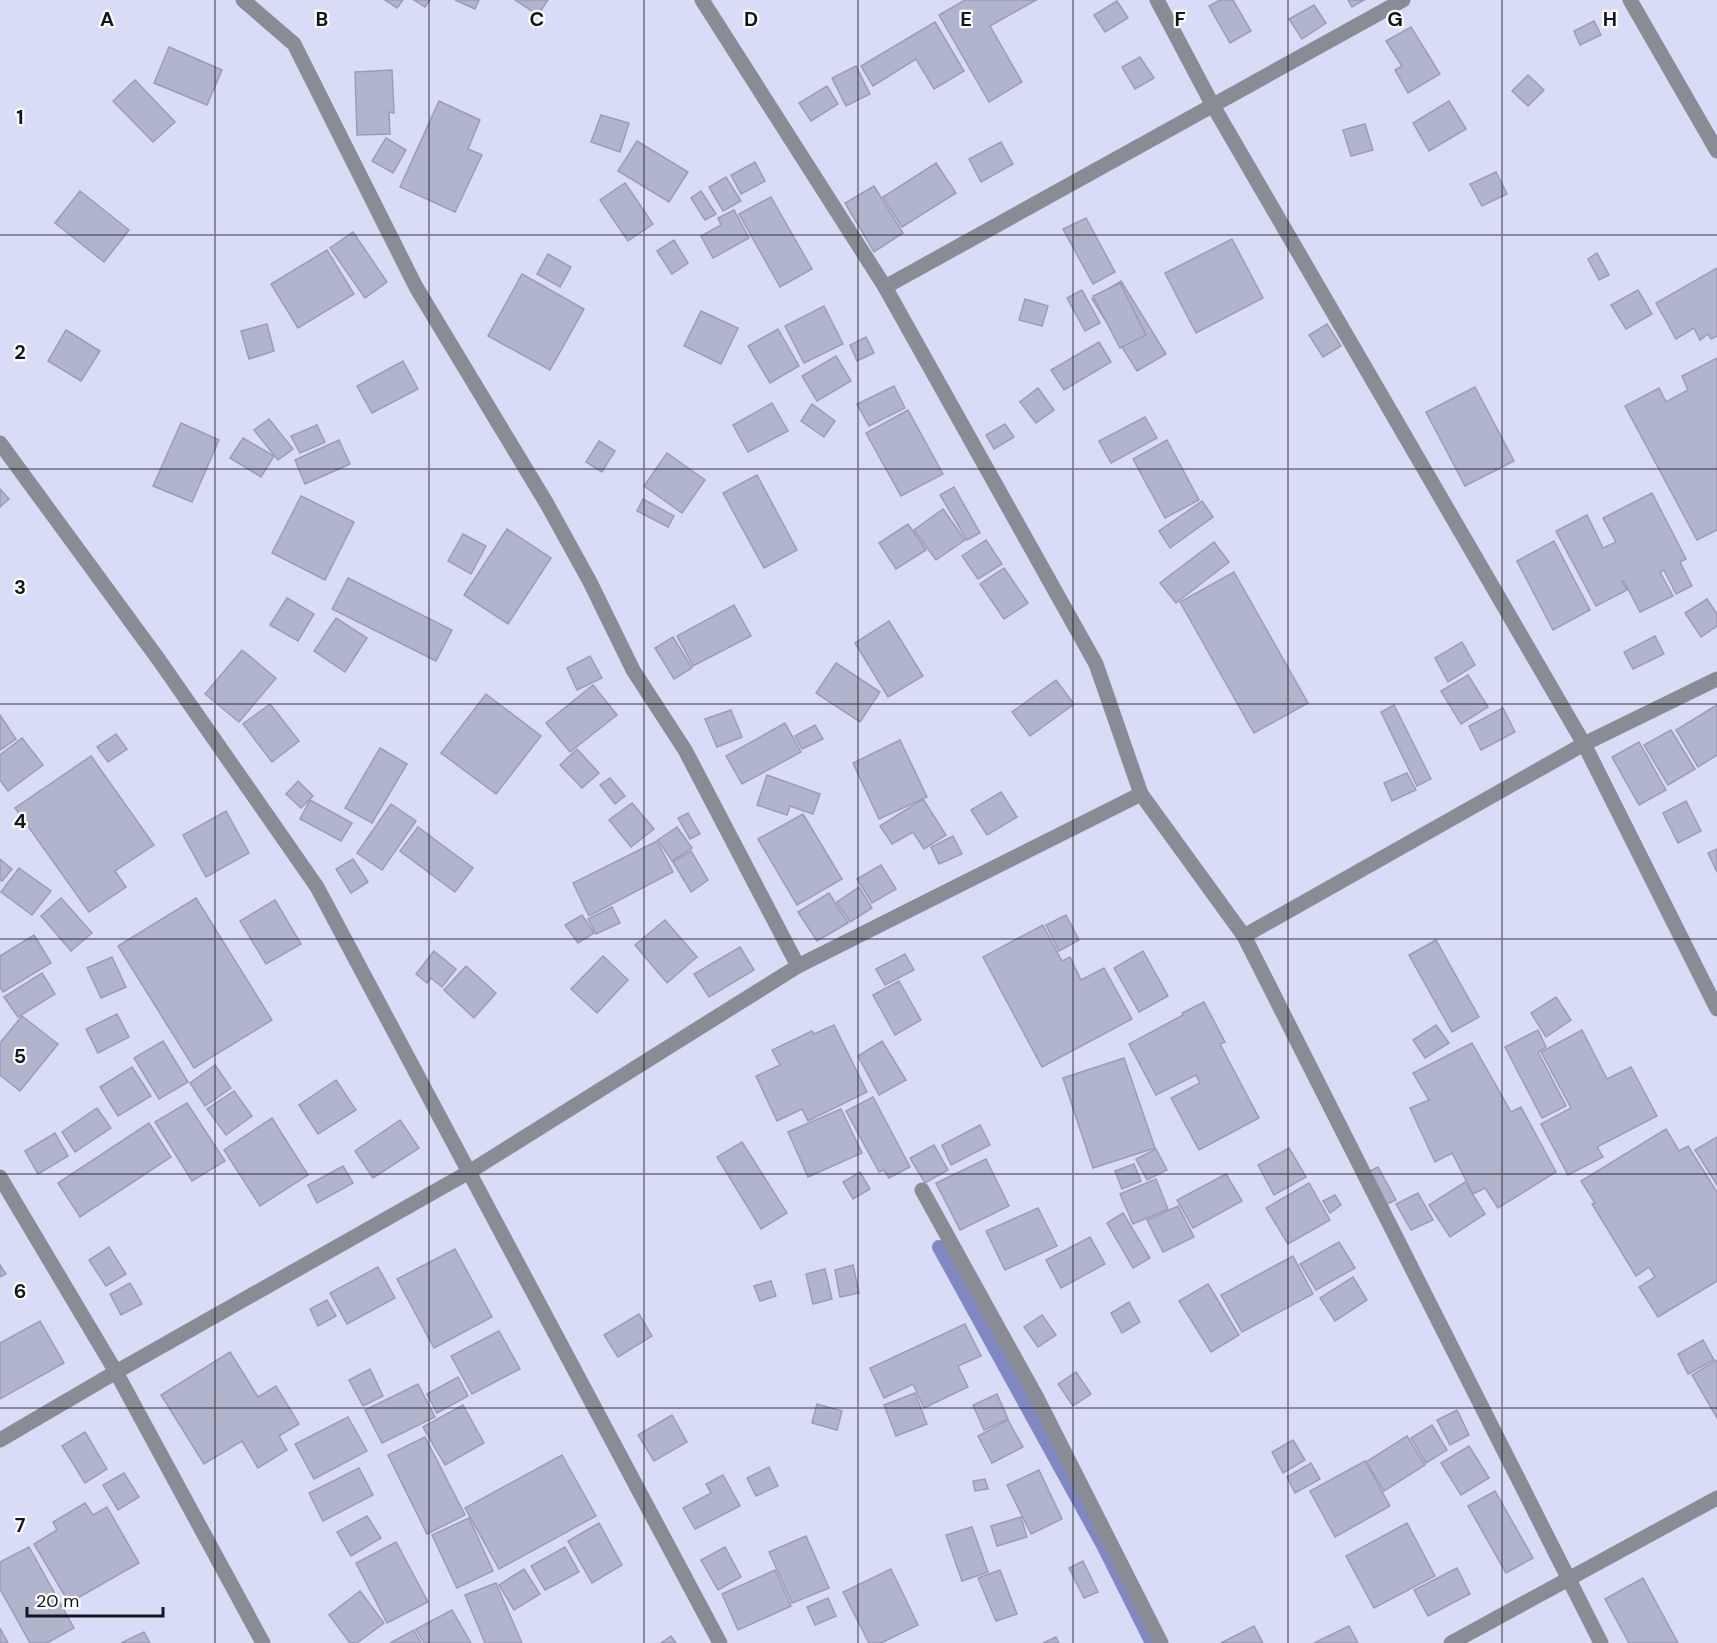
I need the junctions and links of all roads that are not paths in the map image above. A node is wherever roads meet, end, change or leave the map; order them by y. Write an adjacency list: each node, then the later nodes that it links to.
1 (243, 0): 14 (street)
2 (702, 0): 8 (street)
3 (1156, 0): 6 (street)
4 (1403, 0): 6 (street)
5 (1630, 0): 7 (street)
6 (1212, 104): 8 (street); 11 (street)
7 (1717, 151)
8 (885, 287): 12 (street)
9 (0, 443): 16 (street)
10 (1717, 679): 11 (street)
11 (1584, 744): 13 (street); 15 (street)
12 (1141, 794): 13 (street); 14 (street)
13 (1244, 936): 22 (street)
14 (798, 966): 16 (street)
15 (1717, 1010)
16 (469, 1172): 19 (street); 24 (street)
17 (0, 1177): 19 (street)
18 (922, 1190): 25 (street)
19 (116, 1372): 20 (street); 23 (street)
20 (0, 1440)
21 (1717, 1498): 22 (street)
22 (1569, 1580): 26 (street); 27 (street)
23 (263, 1643)
24 (720, 1643)
25 (1161, 1643)
26 (1451, 1643)
27 (1601, 1643)

